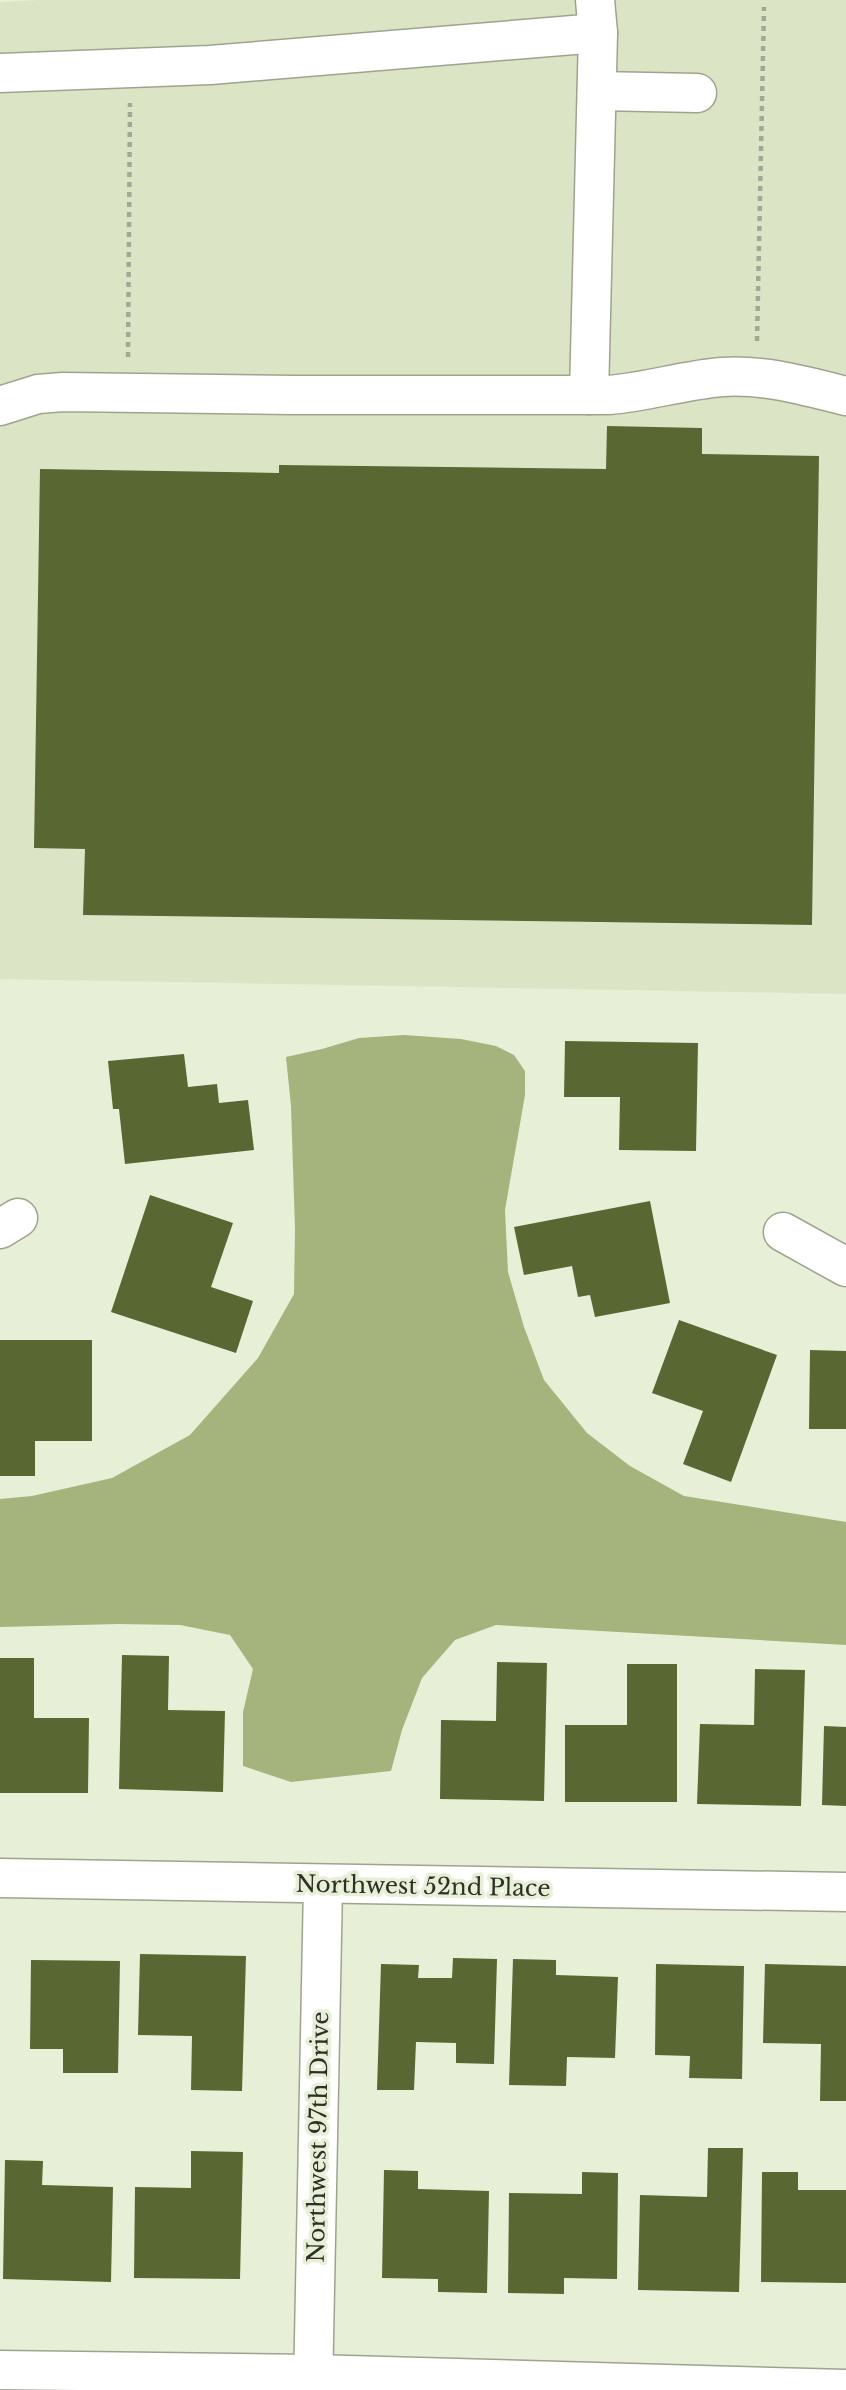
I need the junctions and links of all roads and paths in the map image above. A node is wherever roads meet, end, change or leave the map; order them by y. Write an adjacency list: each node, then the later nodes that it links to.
1 (764, 7): 7 (path)
2 (596, 16): 3 (street); 5 (street)
3 (130, 68): 4 (street); 8 (path)
4 (0, 73)
5 (597, 91): 6 (street); 9 (street)
6 (697, 93)
7 (756, 377): 9 (street); 10 (street)
8 (128, 393): 9 (street); 11 (street)
9 (589, 396)
10 (846, 396)
11 (0, 406)
12 (783, 1232): 13 (street)
13 (846, 1268)
14 (0, 1878): 15 (street, Northwest 52nd Place)
15 (323, 1885): 16 (street, Northwest 52nd Place); 18 (street, Northwest 97th Drive)
16 (846, 1892)
17 (0, 2370): 18 (street)
18 (313, 2382): 19 (street)
19 (826, 2389)

